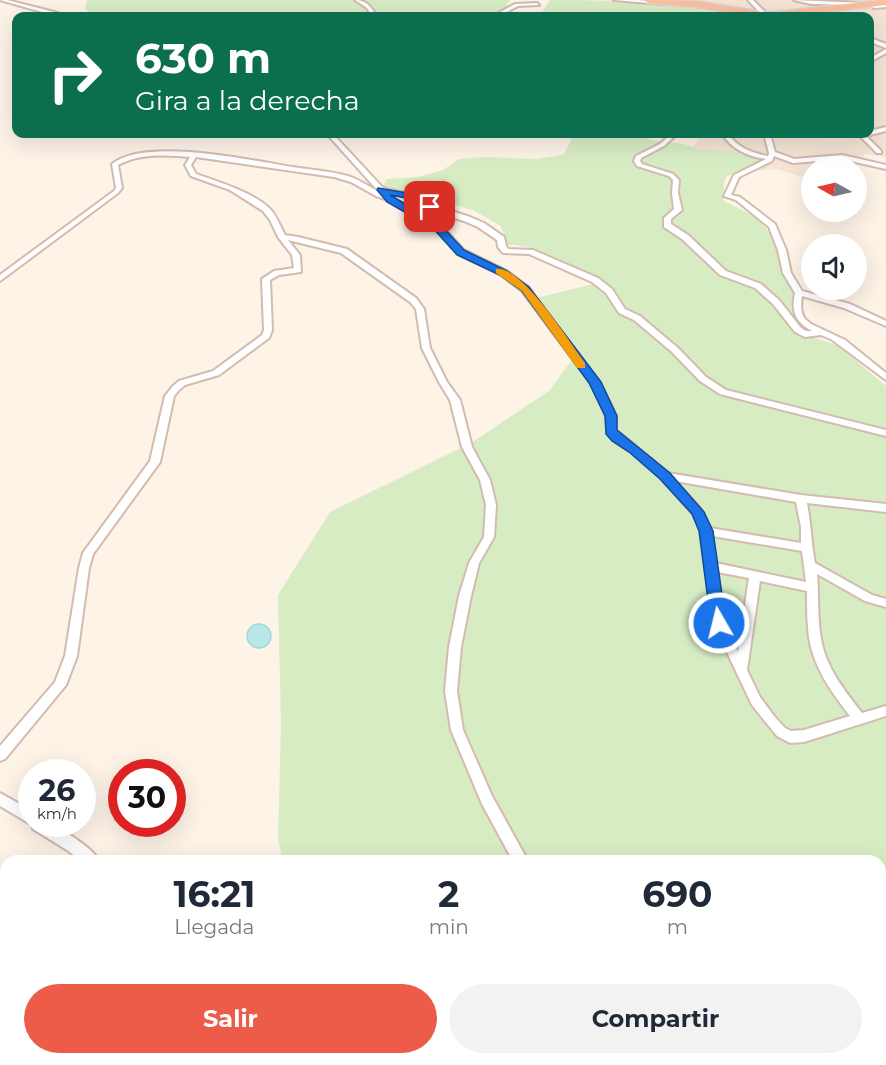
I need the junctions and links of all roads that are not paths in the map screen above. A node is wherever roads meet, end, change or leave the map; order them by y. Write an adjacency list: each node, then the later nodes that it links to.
1 (1, 0): 12 (street)
2 (357, 0): 13 (street)
3 (616, 0): 7 (street)
4 (648, 0): 7 (highway)
5 (750, 0): 16 (street)
6 (796, 0): 8 (street)
7 (671, 1): 15 (highway)
8 (830, 1): 10 (street)
9 (537, 4): 14 (street)
10 (868, 4): 11 (highway); 17 (highway)
11 (886, 4)
12 (48, 12)
13 (372, 12)
14 (504, 12)
15 (742, 12)
16 (762, 12)
17 (801, 12)
18 (334, 138): 27 (street)
19 (670, 138): 33 (street)
20 (728, 138): 25 (street)
21 (768, 138): 25 (street)
22 (864, 138): 23 (street)
23 (879, 152)
24 (194, 155): 28 (street); 29 (street); 30 (street)
25 (771, 156): 26 (street); 31 (street)
26 (886, 167)
27 (381, 190): 28 (street); 35 (street)
28 (390, 200): 36 (street)
29 (282, 237): 49 (street); 54 (street)
30 (0, 279)
31 (799, 293): 32 (street); 33 (street)
32 (886, 324)
33 (819, 332): 34 (street)
34 (886, 378)
35 (886, 434)
36 (665, 476): 37 (street); 39 (street)
37 (801, 499): 38 (street); 40 (street)
38 (886, 508)
39 (706, 531): 40 (street); 41 (street)
40 (806, 548): 42 (street)
41 (711, 566): 43 (street); 46 (street)
42 (812, 566): 44 (street); 45 (street)
43 (755, 576): 44 (street); 46 (street)
44 (813, 588): 48 (street)
45 (886, 603)
46 (741, 671): 48 (street)
47 (886, 711): 48 (street)
48 (860, 719)
49 (0, 755)
50 (0, 799): 51 (street)
51 (18, 810)
52 (59, 837): 53 (street)
53 (84, 855)
54 (518, 855)

